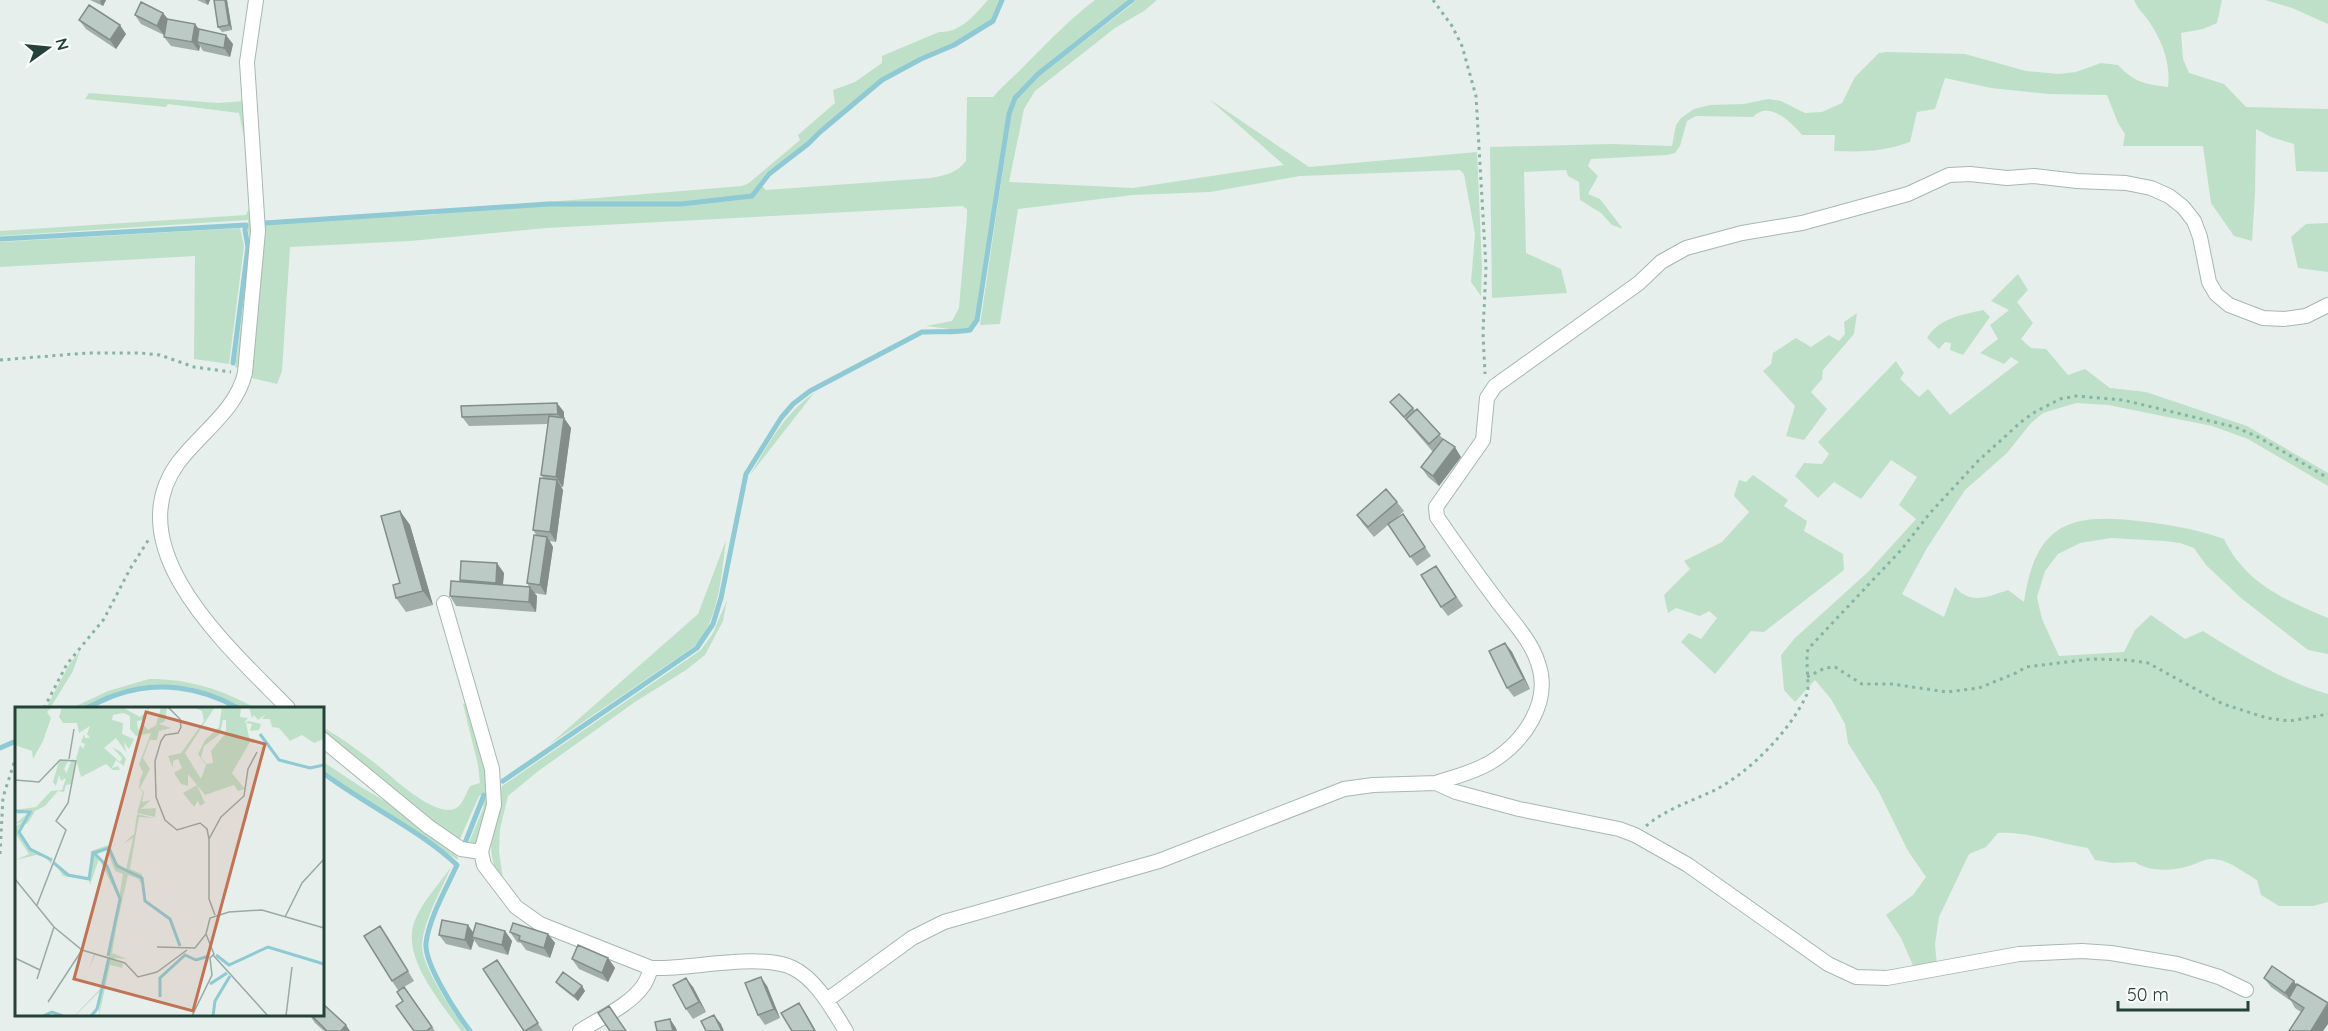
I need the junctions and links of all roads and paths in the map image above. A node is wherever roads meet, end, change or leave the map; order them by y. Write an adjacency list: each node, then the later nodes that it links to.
1 (255, 0): 5 (street)
2 (1433, 0): 6 (path)
3 (2328, 305): 6 (street)
4 (0, 360): 5 (path)
5 (245, 373): 8 (street)
6 (1487, 398): 16 (street)
7 (2328, 478): 10 (path)
8 (160, 531): 11 (path); 12 (street)
9 (444, 603): 18 (street)
10 (1807, 677): 13 (path); 17 (path)
11 (45, 707)
12 (287, 707)
13 (2328, 714)
14 (324, 741): 18 (street)
15 (15, 760): 19 (path)
16 (1436, 783): 17 (street); 22 (street)
17 (1635, 835): 21 (street)
18 (481, 852): 20 (street)
19 (0, 854)
20 (651, 968): 22 (street); 23 (street)
21 (2246, 990)
22 (827, 1000): 24 (street)
23 (580, 1031)
24 (846, 1031)

